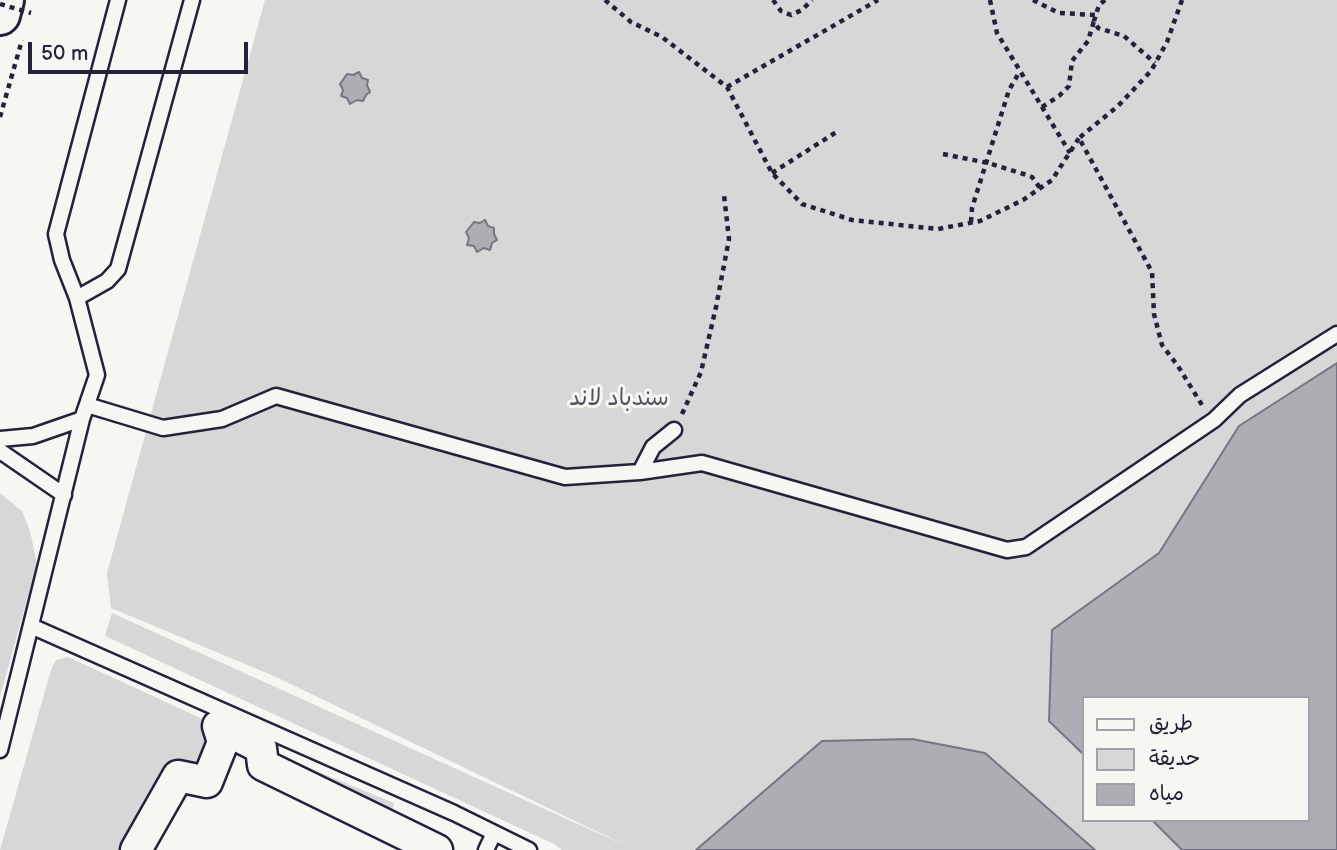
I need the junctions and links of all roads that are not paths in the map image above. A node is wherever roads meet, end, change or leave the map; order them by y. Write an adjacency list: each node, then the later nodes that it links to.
1 (118, 0): 3 (lane)
2 (192, 0): 3 (lane)
3 (77, 298): 5 (lane)
4 (1337, 334): 10 (lane)
5 (87, 405): 6 (lane); 10 (lane)
6 (82, 419): 8 (lane); 11 (lane)
7 (674, 430): 10 (lane)
8 (0, 439)
9 (0, 451): 11 (lane)
10 (640, 472)
11 (64, 495): 12 (lane)
12 (31, 626): 13 (lane); 14 (lane)
13 (0, 750)
14 (494, 833): 17 (lane); 18 (lane)
15 (136, 850): 16 (street)
16 (437, 850)
17 (486, 850)
18 (529, 850)

